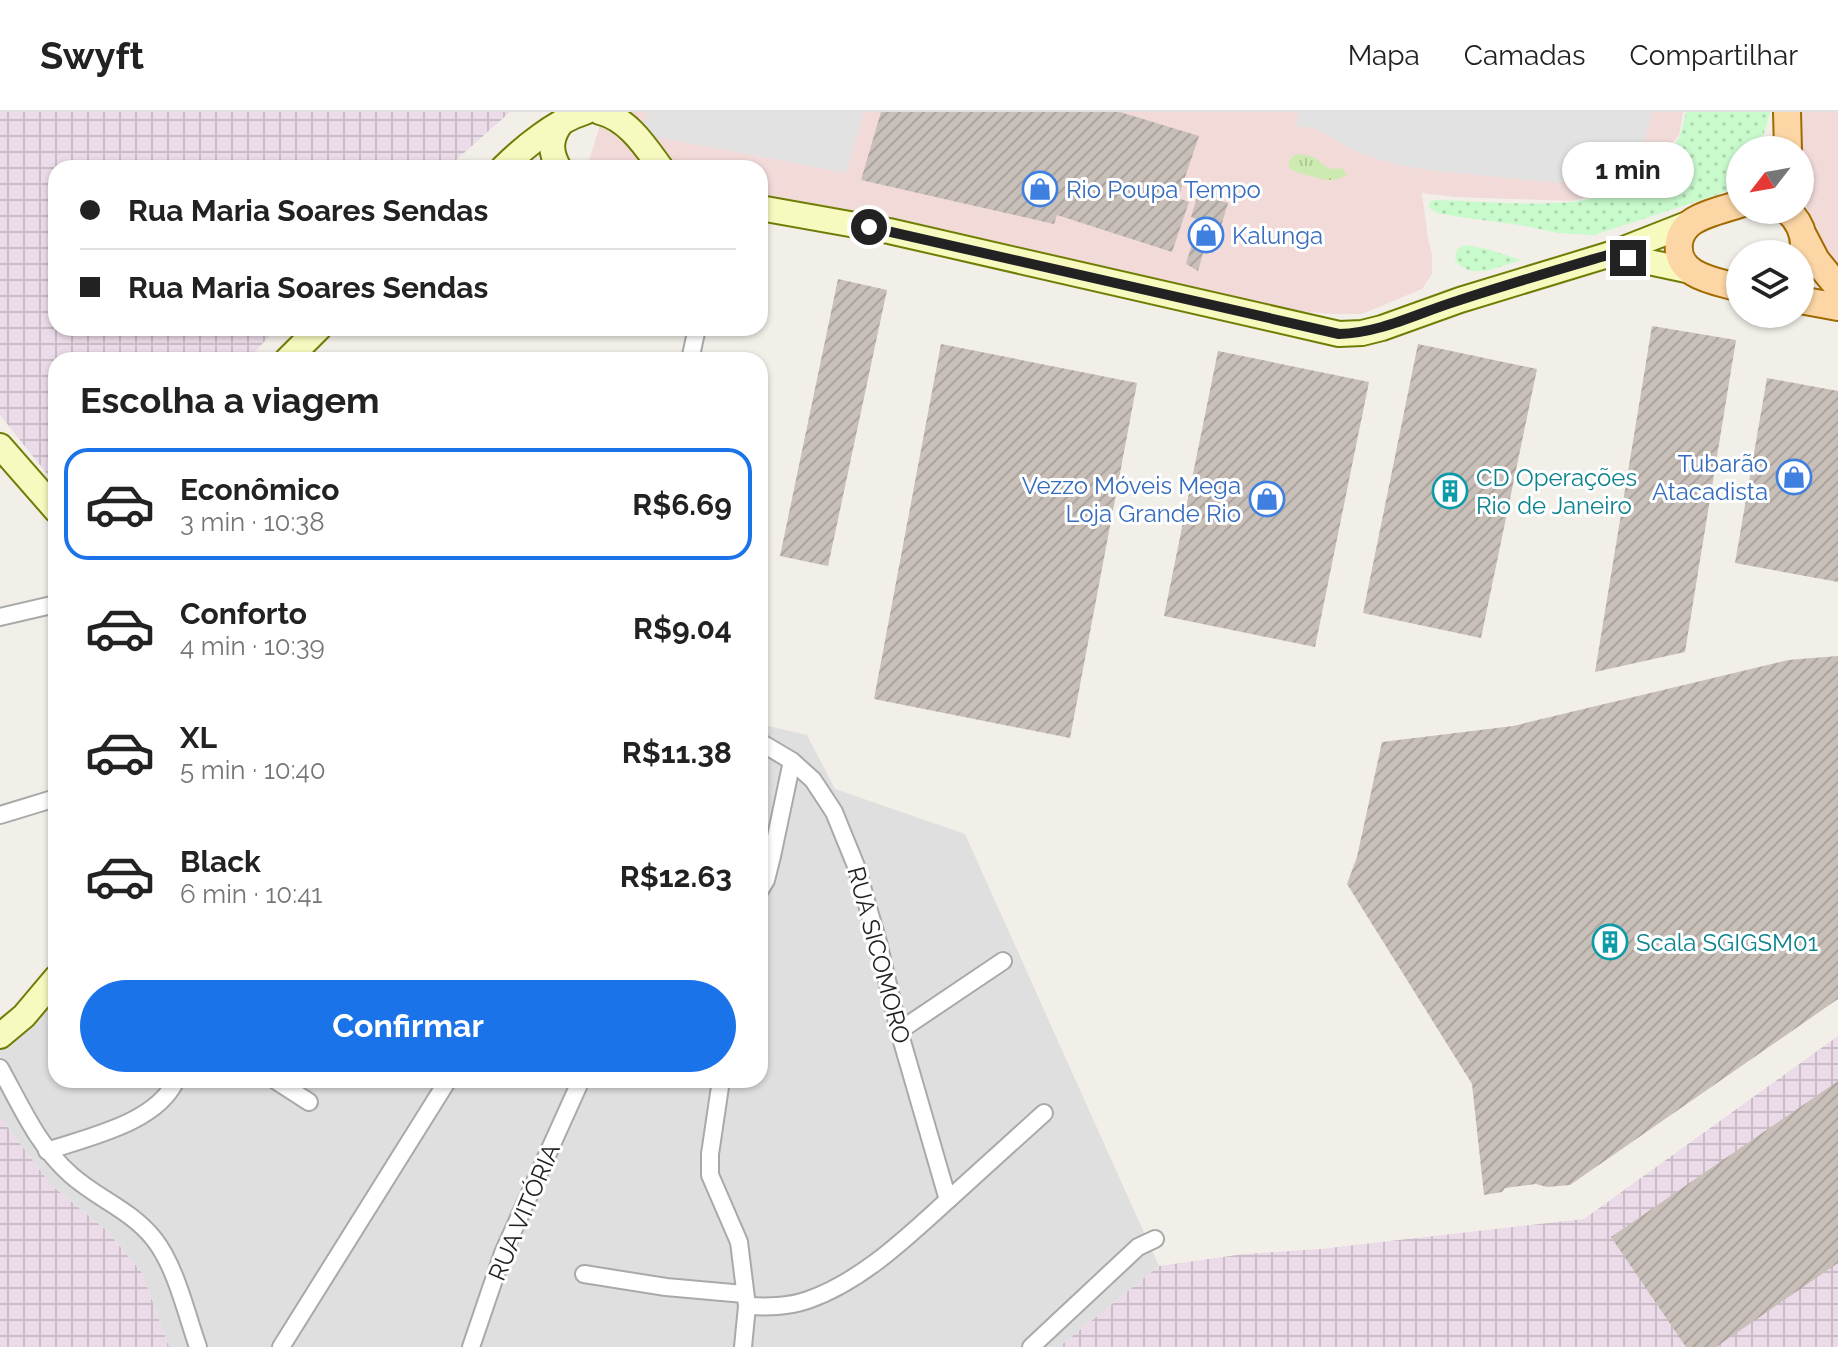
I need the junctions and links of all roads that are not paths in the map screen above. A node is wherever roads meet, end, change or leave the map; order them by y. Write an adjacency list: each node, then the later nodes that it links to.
1 (585, 112): 3 (main road)
2 (600, 112): 4 (main road)
3 (562, 122): 5 (main road); 6 (main road)
4 (646, 157)
5 (510, 160)
6 (556, 160)
7 (768, 209): 11 (main road)
8 (1726, 209): 9 (main road)
9 (1690, 223): 11 (main road); 12 (main road)
10 (1798, 224): 14 (main road)
11 (1611, 254): 12 (main road)
12 (1691, 271): 13 (main road)
13 (1726, 284)
14 (1838, 287)
15 (1814, 303): 16 (main road)
16 (1838, 307)
17 (311, 336): 18 (main road)
18 (295, 352)
19 (0, 446): 20 (main road)
20 (48, 501)
21 (48, 606): 22 (street)
22 (0, 617)
23 (768, 747): 24 (street, RUA SICOMORO)
24 (792, 761): 27 (street); 30 (street, RUA SICOMORO)
25 (48, 800): 26 (street)
26 (0, 815)
27 (768, 872)
28 (1003, 961): 30 (street)
29 (48, 988): 31 (main road)
30 (899, 1031): 41 (street, RUA SICOMORO)
31 (0, 1036)
32 (0, 1068): 40 (street)
33 (172, 1088): 40 (street)
34 (287, 1088): 38 (street)
35 (443, 1088): 46 (street)
36 (577, 1088): 47 (street, RUA VITÓRIA)
37 (720, 1088): 44 (street)
38 (309, 1102)
39 (1044, 1113): 41 (street)
40 (47, 1151): 45 (street)
41 (948, 1200): 44 (street)
42 (1155, 1239): 49 (street)
43 (584, 1274): 44 (street)
44 (746, 1300): 48 (street)
45 (198, 1347)
46 (281, 1347)
47 (471, 1347)
48 (743, 1347)
49 (1031, 1347)

